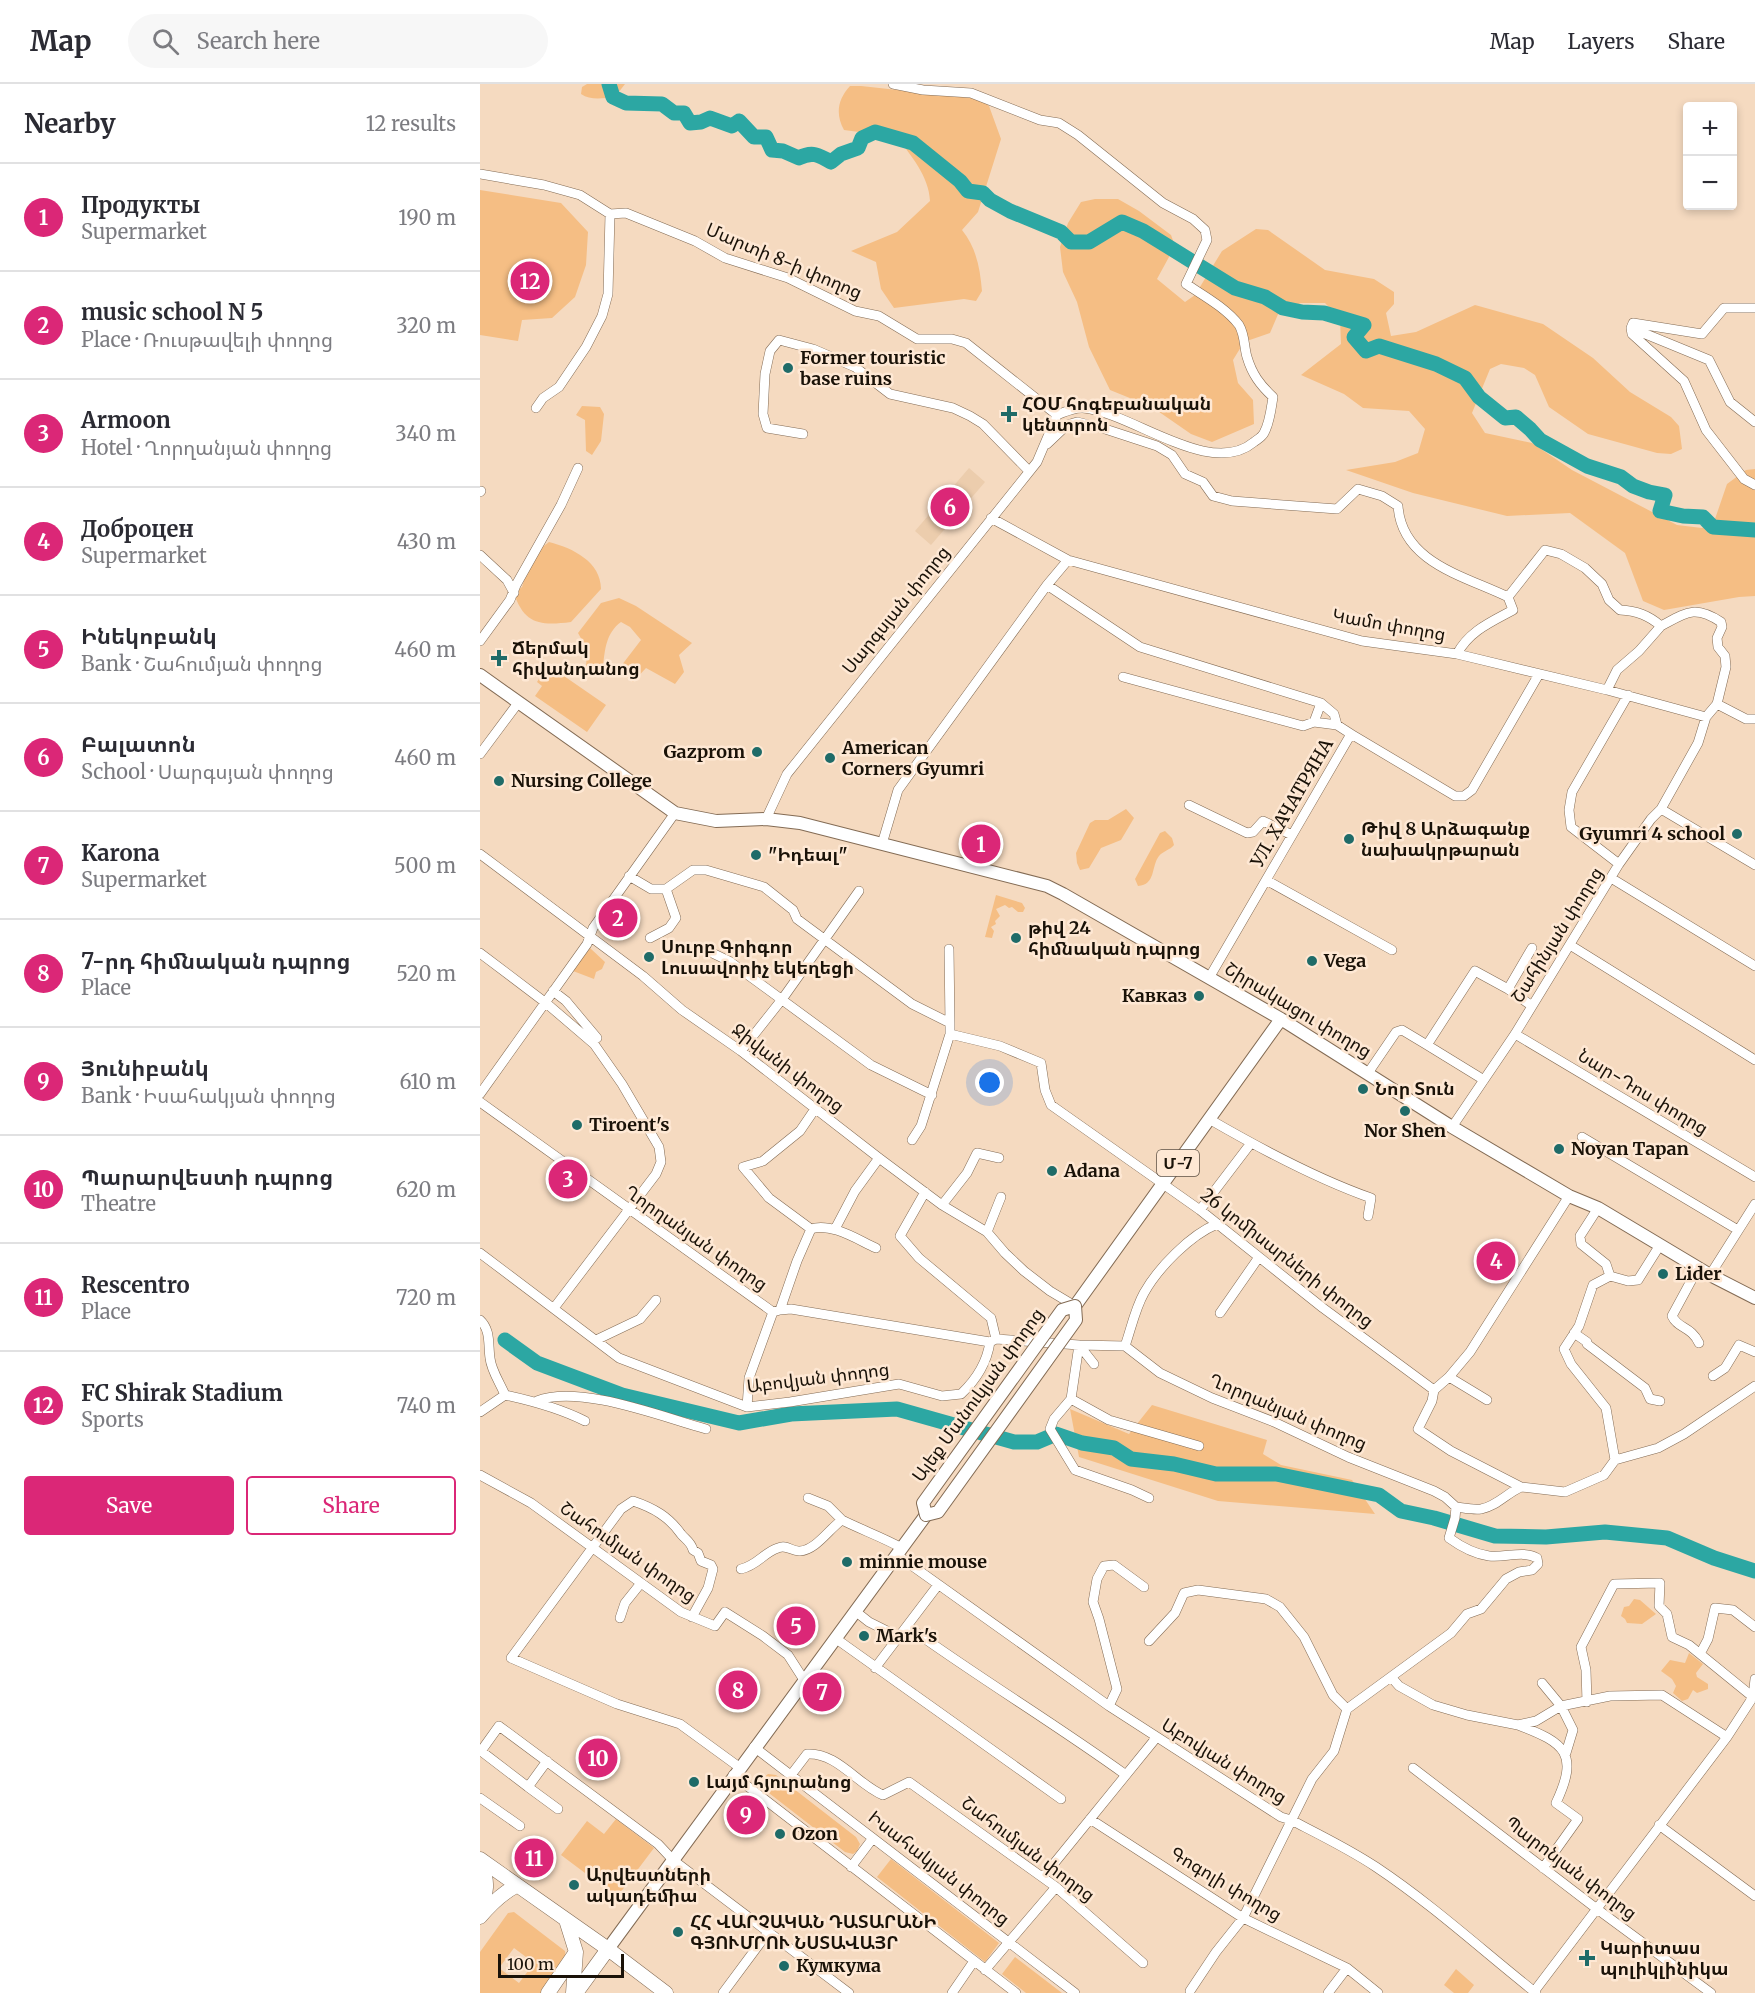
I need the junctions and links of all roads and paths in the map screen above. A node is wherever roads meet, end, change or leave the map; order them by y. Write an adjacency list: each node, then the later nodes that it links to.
1 (893, 84): 7 (street)
2 (480, 174): 3 (street, Մարտի 8-ի փողոց)
3 (610, 214): 6 (street); 7 (street, Մարտի 8-ի փողոց)
4 (1755, 308): 5 (street)
5 (1631, 328): 8 (street); 13 (street)
6 (536, 408)
7 (1057, 415): 10 (street, Սարգսյան փողոց)
8 (1755, 422)
9 (803, 434): 12 (street)
10 (1045, 446): 12 (street, Սարգսյան փողոց); 19 (street)
11 (578, 468): 18 (street)
12 (1029, 471): 14 (street, Սարգսյան փողոց)
13 (1755, 485)
14 (991, 518): 16 (street, Կամո փողոց); 40 (street, Սարգսյան փողոց)
15 (480, 555): 18 (street)
16 (1068, 560): 17 (street); 22 (street, Կամո փողոց)
17 (1047, 585): 29 (street); 42 (street)
18 (513, 593): 21 (street)
19 (1508, 597): 20 (street); 22 (street)
20 (1661, 626): 26 (street); 30 (street)
21 (480, 641)
22 (1457, 654): 23 (street, Կամո փողոց)
23 (1539, 674): 26 (street, Կամո փողոց); 35 (street, УЛ. ХАЧАТРЯНА)
24 (480, 675): 28 (main road, Շիրակացու փողոց)
25 (1123, 677): 33 (street)
26 (1607, 690): 27 (street, Կամո փողոց)
27 (1628, 695): 31 (street, Կամո փողոց); 44 (street)
28 (518, 703): 36 (street); 39 (main road, Շիրակացու փողոց)
29 (1321, 703): 33 (street); 34 (street)
30 (1718, 704): 31 (street, Շահինյան փողոց); 32 (street)
31 (1706, 717): 38 (street, Շահինյան փողոց)
32 (1755, 719)
33 (1314, 722): 34 (street)
34 (1337, 724): 35 (street)
35 (1351, 734): 41 (street, УЛ. ХАЧАТРЯНА)
36 (480, 754)
37 (1189, 805): 41 (street)
38 (1660, 809): 44 (street, Շահինյան փողոց); 45 (street)
39 (675, 813): 40 (main road, Շիրակացու փողոց); 46 (street)
40 (766, 819): 42 (main road, Շիրակացու փողոց)
41 (1292, 835): 48 (street, УЛ. ХАЧАТРЯНА)
42 (882, 844): 61 (main road, Շիրակացու փողոց)
43 (480, 855): 51 (street, Ջիվանի փողոց)
44 (1619, 864): 47 (street, Շահինյան փողոց)
45 (1755, 865)
46 (629, 876): 49 (street); 51 (street)
47 (1611, 878): 54 (street, Շահինյան փողոց); 60 (street)
48 (1266, 880): 57 (street); 61 (street, УЛ. ХАЧАТРЯНА)
49 (666, 889): 52 (street); 53 (street)
50 (859, 891): 53 (street)
51 (590, 938): 63 (street); 73 (street, Ջիվանի փողոց)
52 (650, 938)
53 (826, 940): 64 (street); 68 (street)
54 (1570, 945): 66 (street, Շահինյան փողոց); 74 (street)
55 (1532, 948): 62 (street)
56 (949, 949): 68 (street)
57 (1392, 950)
58 (708, 951): 64 (street)
59 (480, 953): 65 (street)
60 (1755, 966)
61 (1209, 978): 67 (main road, Շիրակացու փողոց)
62 (1508, 988): 66 (street); 72 (street)
63 (553, 991): 65 (street); 71 (street)
64 (783, 998): 73 (street); 78 (street)
65 (546, 1003): 77 (street); 96 (street)
66 (1532, 1006): 70 (street, Շահինյան փողոց)
67 (1281, 1019): 75 (main road, Շիրակացու փողոց); 81 (main road, Ալեք Մանուկյան փողոց / Մ-7)
68 (950, 1023): 69 (street)
69 (950, 1034): 78 (street); 89 (street, 26 կոմիսարների փողոց)
70 (1515, 1034): 76 (street, Շահինյան փողոց); 88 (street, Նար-Դոս փողոց)
71 (597, 1038)
72 (1427, 1045): 75 (street); 76 (street)
73 (741, 1051): 80 (street, Ջիվանի փողոց)
74 (1755, 1060)
75 (1368, 1073): 82 (main road, Շիրակացու փողոց)
76 (1484, 1080): 82 (street, Շահինյան փողոց)
77 (480, 1094)
78 (932, 1095): 84 (street)
79 (480, 1102): 96 (street, Ղորղանյան փողոց)
80 (815, 1109): 86 (street, Ջիվանի փողոց); 100 (street)
81 (1209, 1119): 85 (street); 89 (main road, Ալեք Մանուկյան փողոց / Մ-7)
82 (1452, 1127): 91 (main road, Շիրակացու փողոց)
83 (1582, 1137): 102 (street)
84 (912, 1140)
85 (1251, 1143): 97 (street); 98 (street)
86 (879, 1158): 90 (street, Ջիվանի փողոց); 101 (street)
87 (999, 1158): 94 (street)
88 (1755, 1177)
89 (1163, 1184): 97 (street, 26 կոմիսարների փողոց); 113 (main road, Ալեք Մանուկյան փողոց / Մ-7)
90 (925, 1192): 94 (street, Ջիվանի փողոց); 119 (street)
91 (1569, 1196): 95 (main road, Շիրակացու փողոց); 127 (street)
92 (1001, 1197): 103 (street)
93 (1755, 1204): 102 (street)
94 (942, 1205): 103 (street, Ջիվանի փողոց)
95 (1598, 1208): 104 (main road, Շիրակացու փողոց); 110 (street)
96 (628, 1209): 114 (street); 115 (street, Ղորղանյան փողոց)
97 (1200, 1210): 99 (street, 26 կոմիսարների փողոց)
98 (1368, 1216)
99 (1217, 1224): 107 (street, 26 կոմիսարների փողոց); 123 (street)
100 (811, 1229): 101 (street); 115 (street)
101 (835, 1230): 105 (street)
102 (1738, 1230): 109 (street)
103 (987, 1232): 113 (street, Ջիվանի փողոց)
104 (1660, 1245): 108 (main road, Շիրակացու փողոց); 110 (street)
105 (876, 1248)
106 (480, 1253): 114 (street, Աբովյան փողոց)
107 (1259, 1257): 116 (street); 129 (street, 26 կոմիսարների փողոց)
108 (1698, 1268): 109 (main road, Շիրակացու փողոց); 121 (street)
109 (1710, 1275): 111 (main road, Շիրակացու փողոց)
110 (1610, 1276): 118 (street)
111 (1755, 1298)
112 (656, 1300): 120 (street)
113 (1075, 1306): 148 (main road, Ալեք Մանուկյան փողոց / Մ-7, bridge)
114 (554, 1308): 120 (street, Աբովյան փողոց)
115 (777, 1311): 119 (street, Ղորղանյան փողոց); 135 (street)
116 (1220, 1313)
117 (480, 1320): 130 (street)
118 (1574, 1334): 134 (street); 140 (street)
119 (993, 1340): 122 (street); 135 (street, Աբովյան փողոց)
120 (596, 1341): 135 (street, Աբովյան փողոց)
121 (1699, 1343)
122 (1079, 1346): 123 (street); 125 (street); 131 (street)
123 (1125, 1346): 145 (street, Ղորղանյան փողոց)
124 (1755, 1352): 126 (street)
125 (1094, 1364)
126 (1713, 1376)
127 (1449, 1377): 129 (street); 132 (street)
128 (1755, 1386): 140 (street)
129 (1434, 1390): 142 (street)
130 (505, 1395): 133 (street); 136 (street)
131 (1071, 1399): 139 (street); 144 (street)
132 (1487, 1400)
133 (537, 1401): 137 (street); 138 (street)
134 (1660, 1401)
135 (747, 1407)
136 (480, 1412)
137 (585, 1420)
138 (706, 1429)
139 (1199, 1446)
140 (1615, 1460): 142 (street)
141 (480, 1475): 147 (street, Շահումյան փողոց)
142 (1521, 1487): 145 (street)
143 (808, 1498): 146 (street, Աբովյան փողոց)
144 (1149, 1498)
145 (1456, 1507): 163 (street)
146 (842, 1520): 148 (street, Աբովյան փողոց); 149 (street)
147 (593, 1548): 150 (street, Շահումյան փողոց); 154 (street); 180 (street)
148 (900, 1551): 151 (street, Աբովյան փողոց); 153 (main road, Ալեք Մանուկյան փողոց / Մ-7)
149 (741, 1569)
150 (641, 1583): 154 (street, Շահումյան փողոց); 155 (street)
151 (938, 1585): 156 (street); 169 (street, Աբովյան փողոց)
152 (1144, 1587): 169 (street)
153 (855, 1611): 158 (street); 159 (main road, Ալեք Մանուկյան փողոց / Մ-7)
154 (692, 1617): 165 (street, Շահումյան փողոց)
155 (620, 1618)
156 (907, 1626): 158 (street); 182 (street)
157 (1755, 1627): 161 (street)
158 (899, 1637): 162 (street)
159 (835, 1638): 162 (street); 165 (main road, Ալեք Մանուկյան փողոց / Մ-7)
160 (1149, 1641): 171 (street)
161 (1700, 1654): 167 (street); 168 (street)
162 (875, 1668): 185 (street)
163 (1392, 1678): 171 (street); 172 (street)
164 (1755, 1679): 167 (street)
165 (804, 1680): 175 (main road, Ալեք Մանուկյան փողոց / Մ-7)
166 (1542, 1683): 170 (street)
167 (1753, 1697): 173 (street)
168 (1587, 1702): 170 (street); 173 (street)
169 (1109, 1706): 174 (street, Աբովյան փողոց)
170 (1561, 1706): 172 (street); 177 (street)
171 (1347, 1709): 188 (street)
172 (1518, 1725): 177 (street)
173 (1727, 1737): 189 (street)
174 (1156, 1738): 182 (street); 188 (street, Աբովյան փողոց)
175 (754, 1747): 180 (main road, Ալեք Մանուկյան փողոց / Մ-7); 181 (street, Իսահակյան փողոց)
176 (480, 1751): 178 (street); 183 (street)
177 (1566, 1753): 196 (street)
178 (547, 1761): 183 (street); 193 (street)
179 (1413, 1768): 196 (street, Պարոնյան փողոց)
180 (736, 1771): 193 (main road, Ալեք Մանուկյան փողոց / Մ-7); 195 (street)
181 (791, 1775): 191 (street, Իսահակյան փողոց); 197 (street, Շահումյան փողոց)
182 (1126, 1775): 187 (street)
183 (528, 1787): 186 (street)
184 (480, 1798): 190 (street)
185 (1061, 1799)
186 (558, 1809)
187 (1090, 1819): 197 (street); 204 (street, Գոգոլի փողոց)
188 (1291, 1820): 204 (street); 217 (street, Աբովյան փողոց)
189 (1659, 1825): 200 (street); 201 (street)
190 (520, 1826)
191 (873, 1838): 195 (street); 209 (street, Իսահակյան փողոց)
192 (480, 1860): 198 (highway)
193 (673, 1860): 206 (street); 207 (main road, Ալեք Մանուկյան փողոց / Մ-7)
194 (480, 1866): 202 (highway)
195 (851, 1867): 212 (street)
196 (1543, 1868): 201 (street, Պարոնյան փողոց)
197 (1043, 1877): 199 (street, Շահումյան փողոց)
198 (516, 1886): 203 (highway); 205 (highway)
199 (1056, 1887): 209 (street); 213 (street, Շահումյան փողոց)
200 (1755, 1896)
201 (1597, 1909): 217 (street); 228 (street, Պարոնյան փողոց)
202 (480, 1910)
203 (480, 1917)
204 (1243, 1918): 214 (street, Գոգոլի փողոց); 216 (street)
205 (566, 1920): 208 (highway); 211 (highway)
206 (769, 1931): 221 (street); 222 (street)
207 (618, 1934): 208 (main road); 210 (main road, Ալեք Մանուկյան փողոց / Մ-7)
208 (593, 1939): 210 (highway)
209 (1009, 1943): 215 (street); 225 (street, Իսահակյան փողոց)
210 (608, 1949): 219 (highway); 220 (highway)
211 (576, 1952): 218 (highway); 219 (highway)
212 (974, 1961): 215 (street); 223 (street)
213 (1143, 1963)
214 (1347, 1968): 226 (street); 227 (street, Գոգոլի փողոց)
215 (985, 1970): 224 (street)
216 (1190, 1991)
217 (1534, 1992)
218 (548, 1993)
219 (574, 1993)
220 (666, 1993)
221 (723, 1993)
222 (849, 1993)
223 (952, 1993)
224 (1016, 1993)
225 (1075, 1993)
226 (1328, 1993)
227 (1378, 1993)
228 (1711, 1993)

